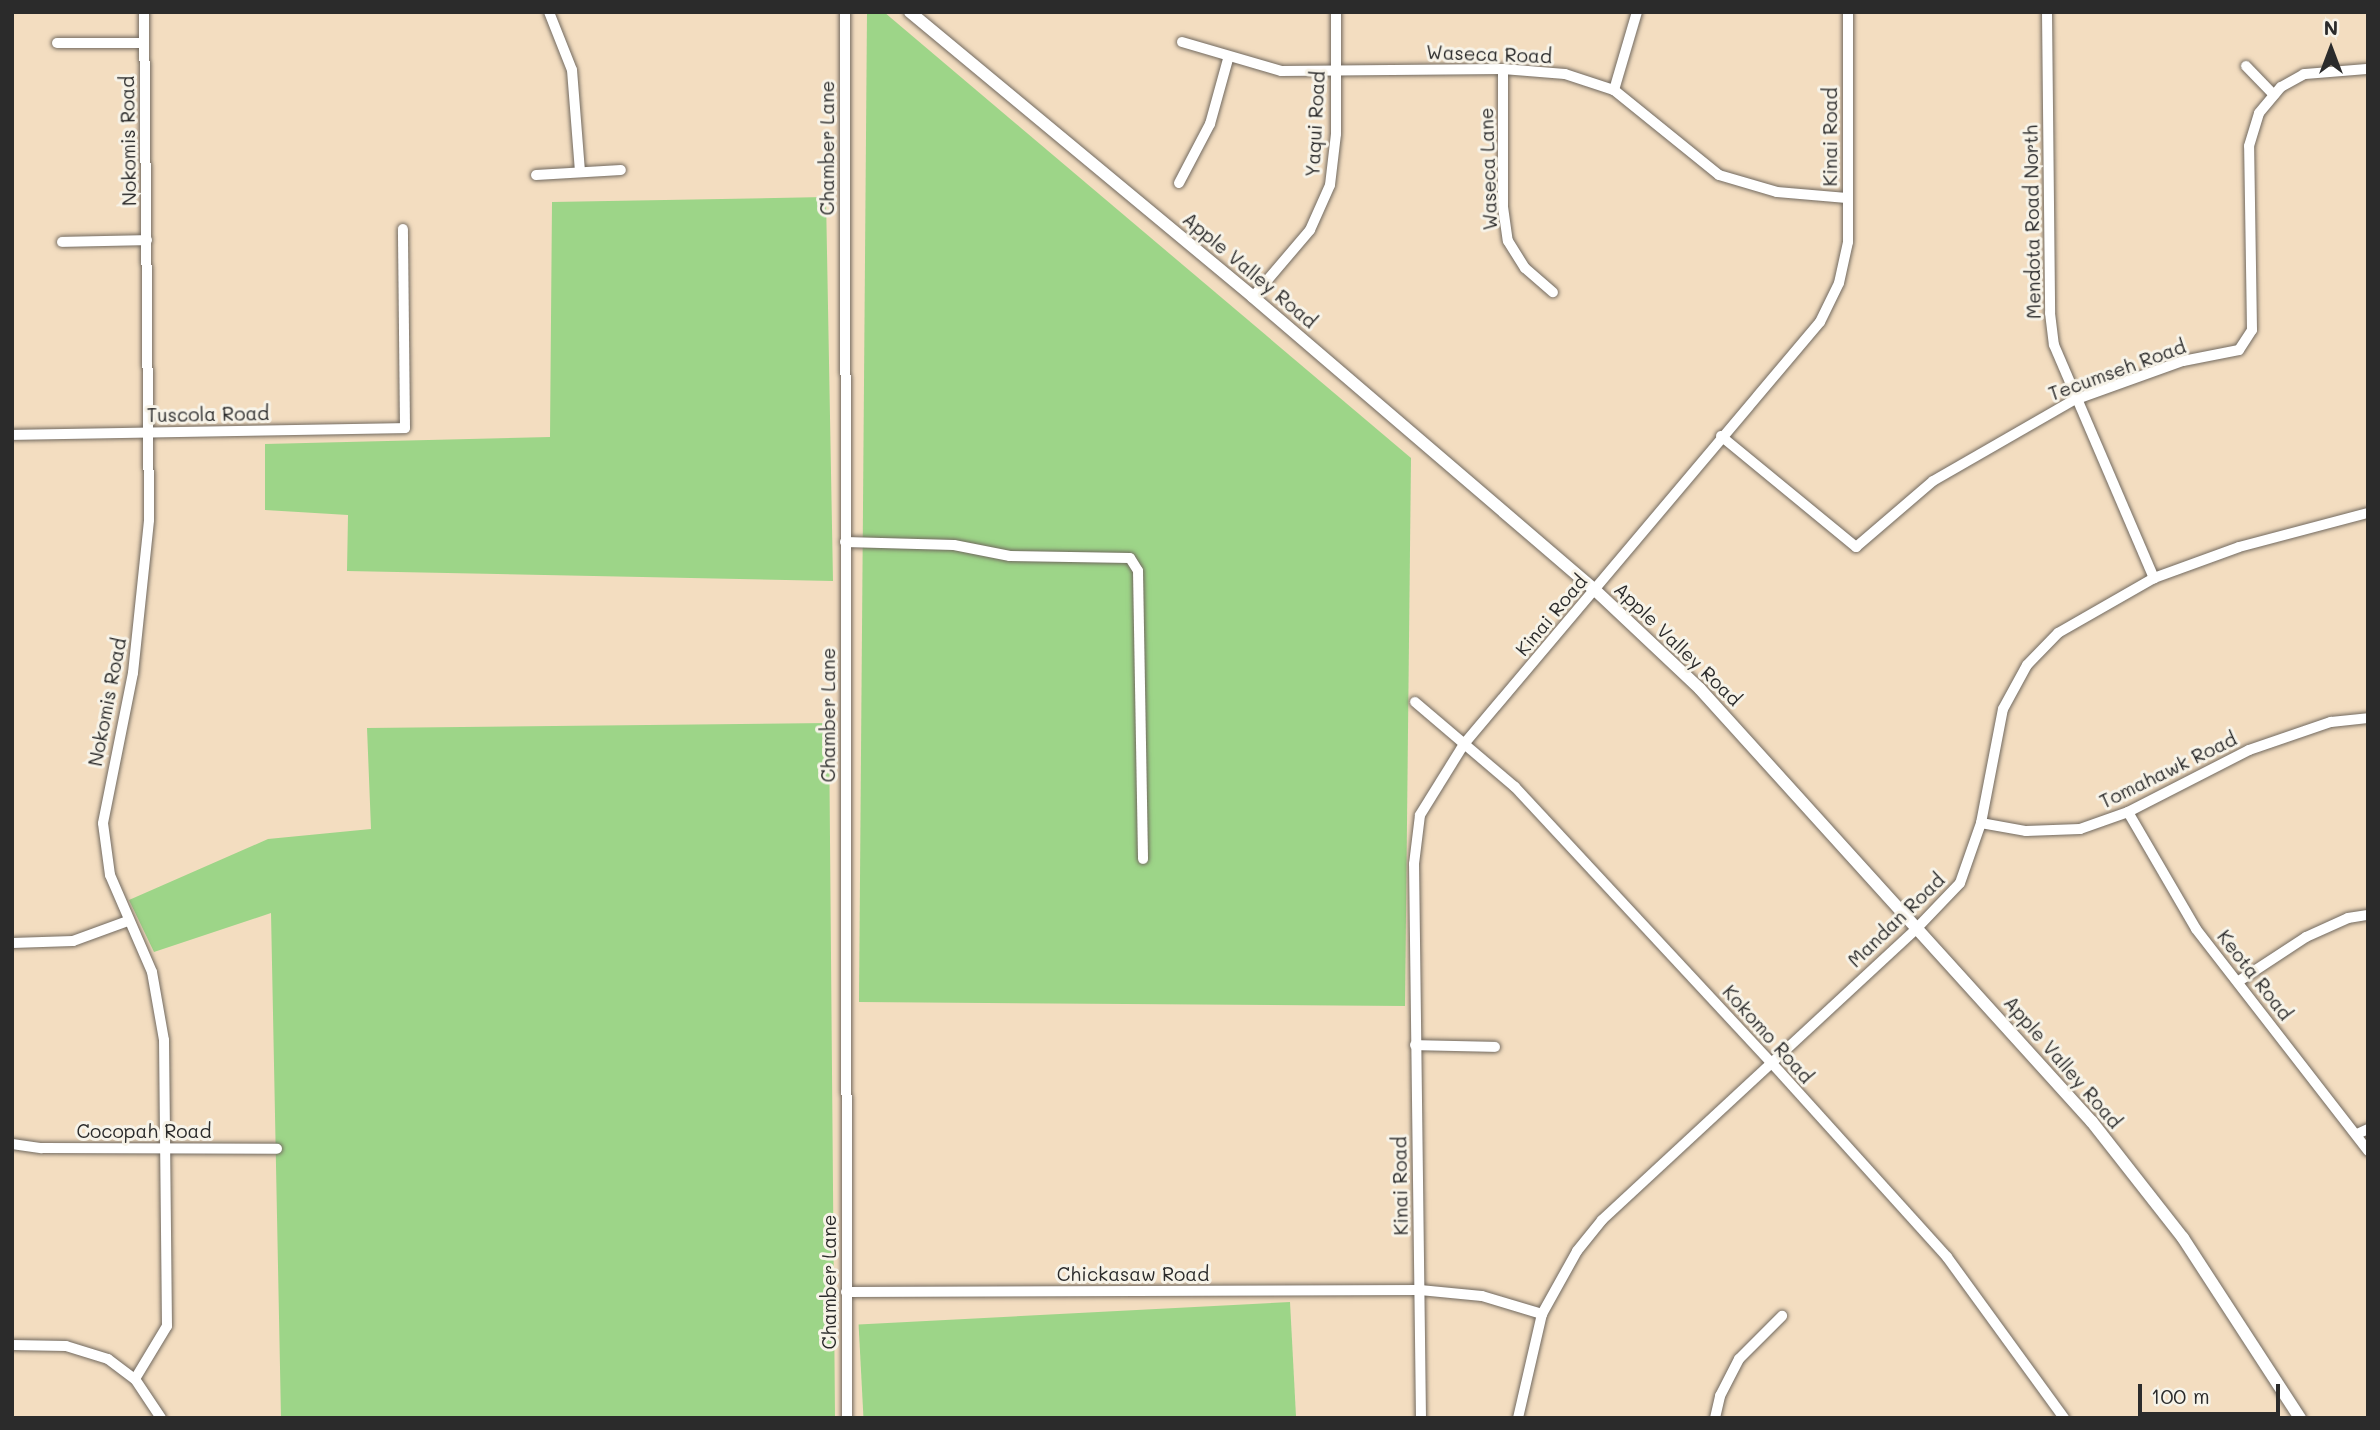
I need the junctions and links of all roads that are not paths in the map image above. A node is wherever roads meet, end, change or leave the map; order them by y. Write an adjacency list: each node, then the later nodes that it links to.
1 (144, 12): 11 (street, Nokomis Road)
2 (549, 12): 20 (street)
3 (845, 12): 34 (street, Chamber Lane)
4 (910, 12): 28 (main road, Apple Valley Road)
5 (1336, 12): 14 (street, Yaqui Road)
6 (1637, 12): 17 (street)
7 (1848, 12): 23 (street, Kinai Road)
8 (2047, 12): 29 (street, Mendota Road North)
9 (1182, 42): 12 (street, Waseca Road)
10 (57, 43): 11 (street)
11 (144, 43): 25 (street, Nokomis Road)
12 (1228, 59): 14 (street, Waseca Road); 22 (street)
13 (2246, 66): 18 (street)
14 (1336, 69): 15 (street, Waseca Road); 28 (street, Yaqui Road)
15 (1503, 69): 17 (street, Waseca Road); 27 (street, Waseca Lane)
16 (2368, 69): 18 (street, Tecumseh Road)
17 (1614, 90): 23 (street, Waseca Road)
18 (2274, 95): 29 (street, Tecumseh Road)
19 (621, 170): 20 (street)
20 (580, 171): 21 (street)
21 (536, 174)
22 (1178, 183)
23 (1847, 198): 32 (street, Kinai Road)
24 (403, 229): 30 (street, Tuscola Road)
25 (147, 240): 26 (street); 30 (street, Nokomis Road)
26 (62, 242)
27 (1553, 292)
28 (1253, 297): 36 (main road, Apple Valley Road)
29 (2074, 400): 32 (street, Tecumseh Road); 35 (street, Mendota Road North)
30 (146, 433): 31 (street, Tuscola Road); 44 (street, Nokomis Road)
31 (12, 435)
32 (1721, 436): 36 (street, Kinai Road)
33 (2368, 513): 35 (street, Mandan Road)
34 (845, 542): 42 (street); 58 (street, Chamber Lane)
35 (2154, 578): 41 (street, Mandan Road)
36 (1595, 590): 39 (street, Kinai Road); 45 (main road, Apple Valley Road)
37 (1415, 702): 39 (street, Kokomo Road)
38 (2368, 718): 40 (street, Tomahawk Road)
39 (1464, 744): 48 (street, Kinai Road); 50 (street, Kokomo Road)
40 (2128, 812): 41 (street, Tomahawk Road); 47 (street, Keota Road)
41 (1981, 823): 45 (street, Mandan Road)
42 (1143, 859)
43 (2368, 915): 47 (street)
44 (128, 921): 46 (street); 54 (street, Nokomis Road)
45 (1917, 928): 50 (street, Mandan Road); 69 (main road, Apple Valley Road)
46 (12, 943)
47 (2239, 981): 52 (street, Keota Road)
48 (1415, 1045): 49 (street); 57 (street, Kinai Road)
49 (1495, 1047)
50 (1770, 1060): 59 (street, Mandan Road); 68 (street, Kokomo Road)
51 (2368, 1129): 52 (street)
52 (2357, 1134): 56 (street, Keota Road)
53 (12, 1144): 54 (street, Cocopah Road)
54 (167, 1149): 55 (street, Cocopah Road); 62 (street, Nokomis Road)
55 (277, 1149)
56 (2368, 1151)
57 (1420, 1290): 58 (street, Chickasaw Road); 59 (street); 65 (street, Kinai Road)
58 (846, 1292): 64 (street, Chamber Lane)
59 (1542, 1314): 66 (street, Mandan Road)
60 (1782, 1316): 67 (street)
61 (12, 1345): 62 (street)
62 (135, 1379): 63 (street)
63 (161, 1418)
64 (847, 1418)
65 (1421, 1418)
66 (1518, 1418)
67 (1715, 1418)
68 (2064, 1418)
69 (2300, 1418)

